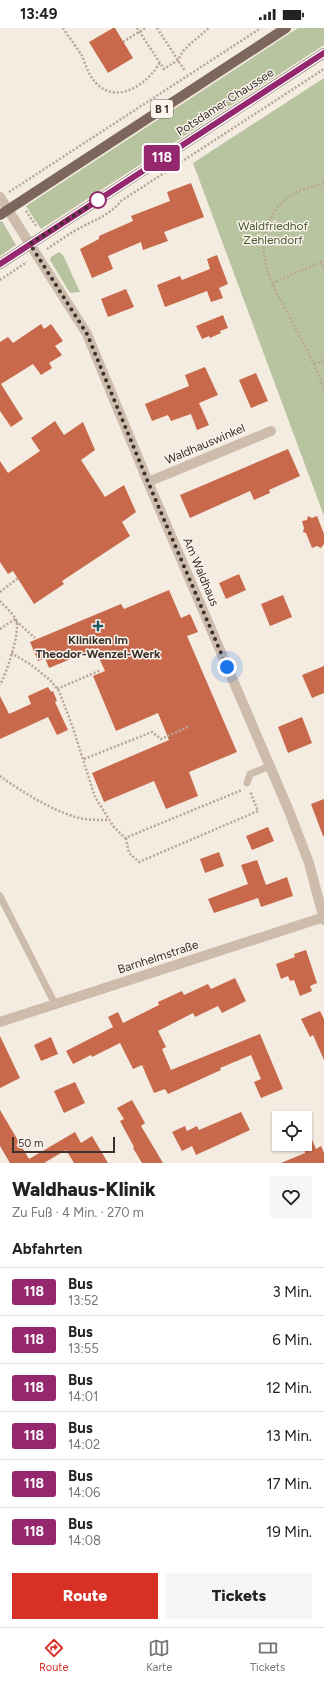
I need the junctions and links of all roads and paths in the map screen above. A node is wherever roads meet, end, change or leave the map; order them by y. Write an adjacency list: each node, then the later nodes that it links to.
1 (63, 28): 12 (path)
2 (137, 28): 8 (path)
3 (145, 28): 8 (path)
4 (157, 28): 11 (path)
5 (209, 28): 11 (path)
6 (261, 28): 16 (path)
7 (286, 28): 19 (main road, B 1)
8 (140, 32): 9 (path); 12 (path)
9 (124, 42)
10 (324, 53): 21 (main road, Potsdamer Chaussee)
11 (178, 60): 12 (path); 14 (path)
12 (160, 62)
13 (324, 69): 22 (path)
14 (185, 71)
15 (324, 183): 28 (path)
16 (16, 188)
17 (0, 197): 19 (street, Am Waldhaus)
18 (23, 207): 20 (path)
19 (4, 212): 21 (street, Am Waldhaus)
20 (39, 231)
21 (30, 244): 24 (main road, Potsdamer Chaussee); 33 (street, Am Waldhaus)
22 (56, 244)
23 (322, 261): 26 (path); 28 (path)
24 (0, 264)
25 (21, 266): 27 (path)
26 (324, 269)
27 (0, 280)
28 (272, 283): 30 (path)
29 (324, 360): 30 (path)
30 (314, 364): 31 (path)
31 (324, 388)
32 (271, 431): 33 (street, Waldhauswinkel)
33 (148, 482): 46 (street, Am Waldhaus)
34 (18, 578): 35 (path)
35 (0, 592)
36 (0, 601): 37 (path)
37 (16, 620): 38 (path); 39 (path); 40 (path)
38 (0, 630)
39 (35, 638)
40 (11, 654): 42 (path); 43 (path)
41 (101, 670): 43 (path)
42 (0, 685)
43 (57, 689): 45 (path)
44 (190, 726): 45 (path)
45 (84, 760): 49 (path)
46 (270, 766): 48 (lane); 52 (street, Am Waldhaus)
47 (0, 776): 49 (path)
48 (247, 783)
49 (110, 820): 50 (path)
50 (126, 838): 50 (path)
51 (0, 896): 53 (lane)
52 (324, 918): 53 (street, Barnhelmstraße)
53 (55, 1004): 54 (street, Barnhelmstraße)
54 (0, 1022)

